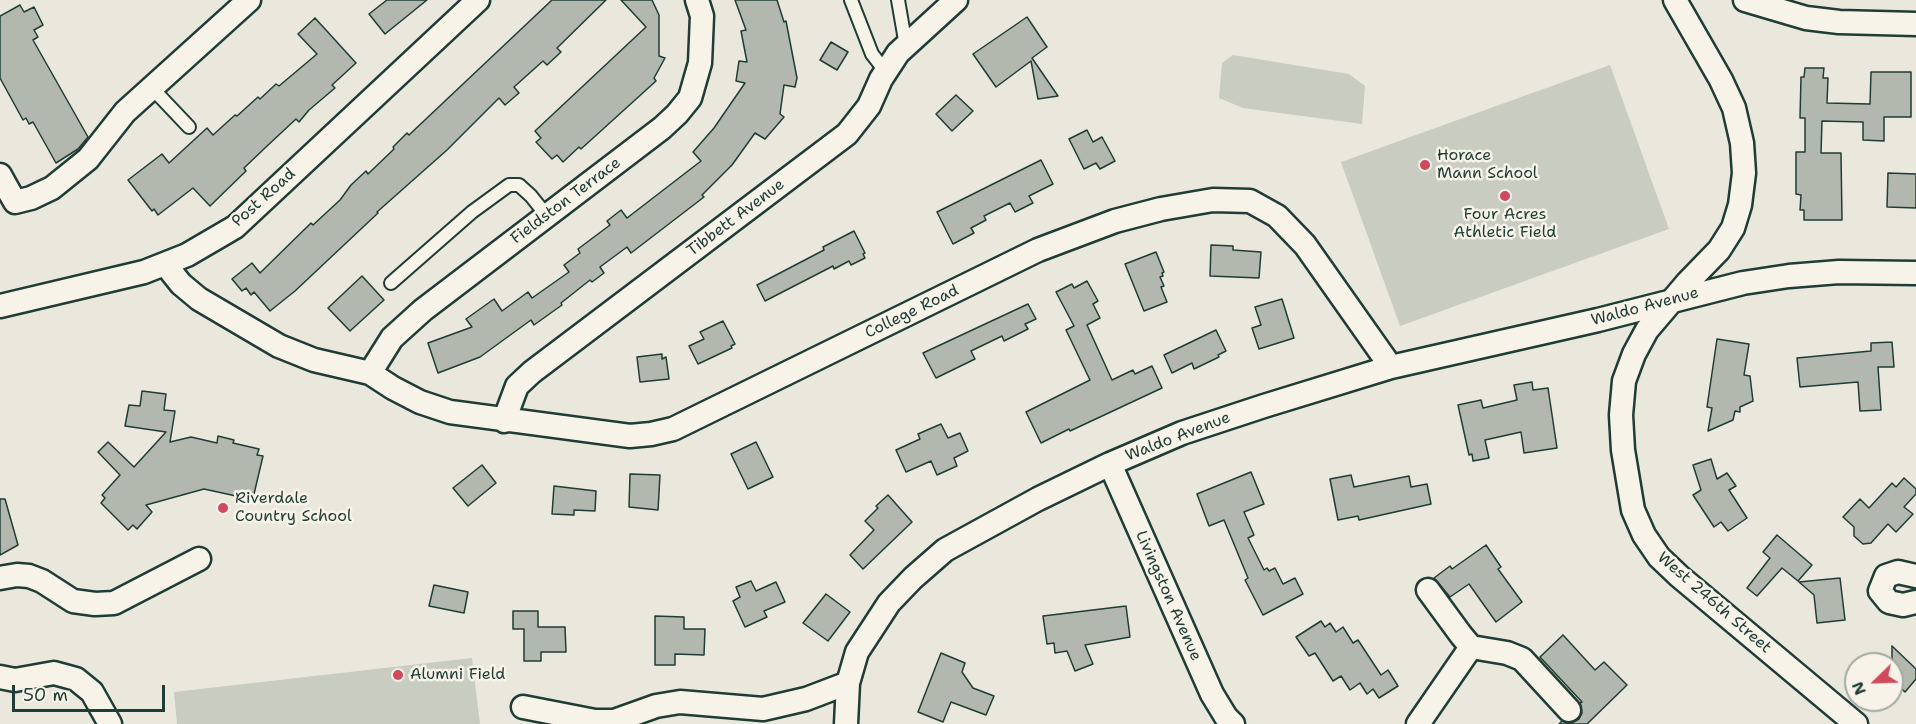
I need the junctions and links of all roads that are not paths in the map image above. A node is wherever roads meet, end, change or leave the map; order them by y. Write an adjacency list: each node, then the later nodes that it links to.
1 (249, 0): 12 (street)
2 (478, 0): 16 (street, Post Road)
3 (697, 0): 15 (street, Fieldston Terrace)
4 (851, 0): 11 (lane)
5 (898, 0): 10 (lane)
6 (956, 0): 10 (street, Tibbett Avenue)
7 (1675, 0): 19 (street, West 246th Street)
8 (1745, 0): 9 (street)
9 (1916, 24)
10 (906, 46): 11 (street, Tibbett Avenue)
11 (886, 72): 23 (street, Tibbett Avenue)
12 (152, 88): 13 (lane); 14 (street)
13 (189, 127)
14 (0, 176)
15 (547, 216): 18 (lane); 22 (street, Fieldston Terrace)
16 (165, 264): 20 (street, Post Road); 22 (street, College Road)
17 (1916, 273): 19 (street, Waldo Avenue)
18 (391, 283)
19 (1672, 299): 21 (street, Waldo Avenue); 39 (street, West 246th Street)
20 (0, 306)
21 (1391, 367): 23 (street, College Road); 24 (street, Waldo Avenue)
22 (370, 373): 23 (street, College Road)
23 (504, 421)
24 (1110, 464): 32 (street, Waldo Avenue); 37 (street, Livingston Avenue)
25 (199, 559): 27 (street)
26 (1916, 576): 29 (street)
27 (0, 578)
28 (1428, 590): 30 (street)
29 (1916, 602)
30 (1472, 647): 34 (street); 38 (street)
31 (0, 676): 35 (street)
32 (848, 683): 33 (street); 36 (street, Waldo Avenue)
33 (523, 707)
34 (1569, 710)
35 (110, 724)
36 (846, 724)
37 (1233, 724)
38 (1418, 724)
39 (1856, 724)

